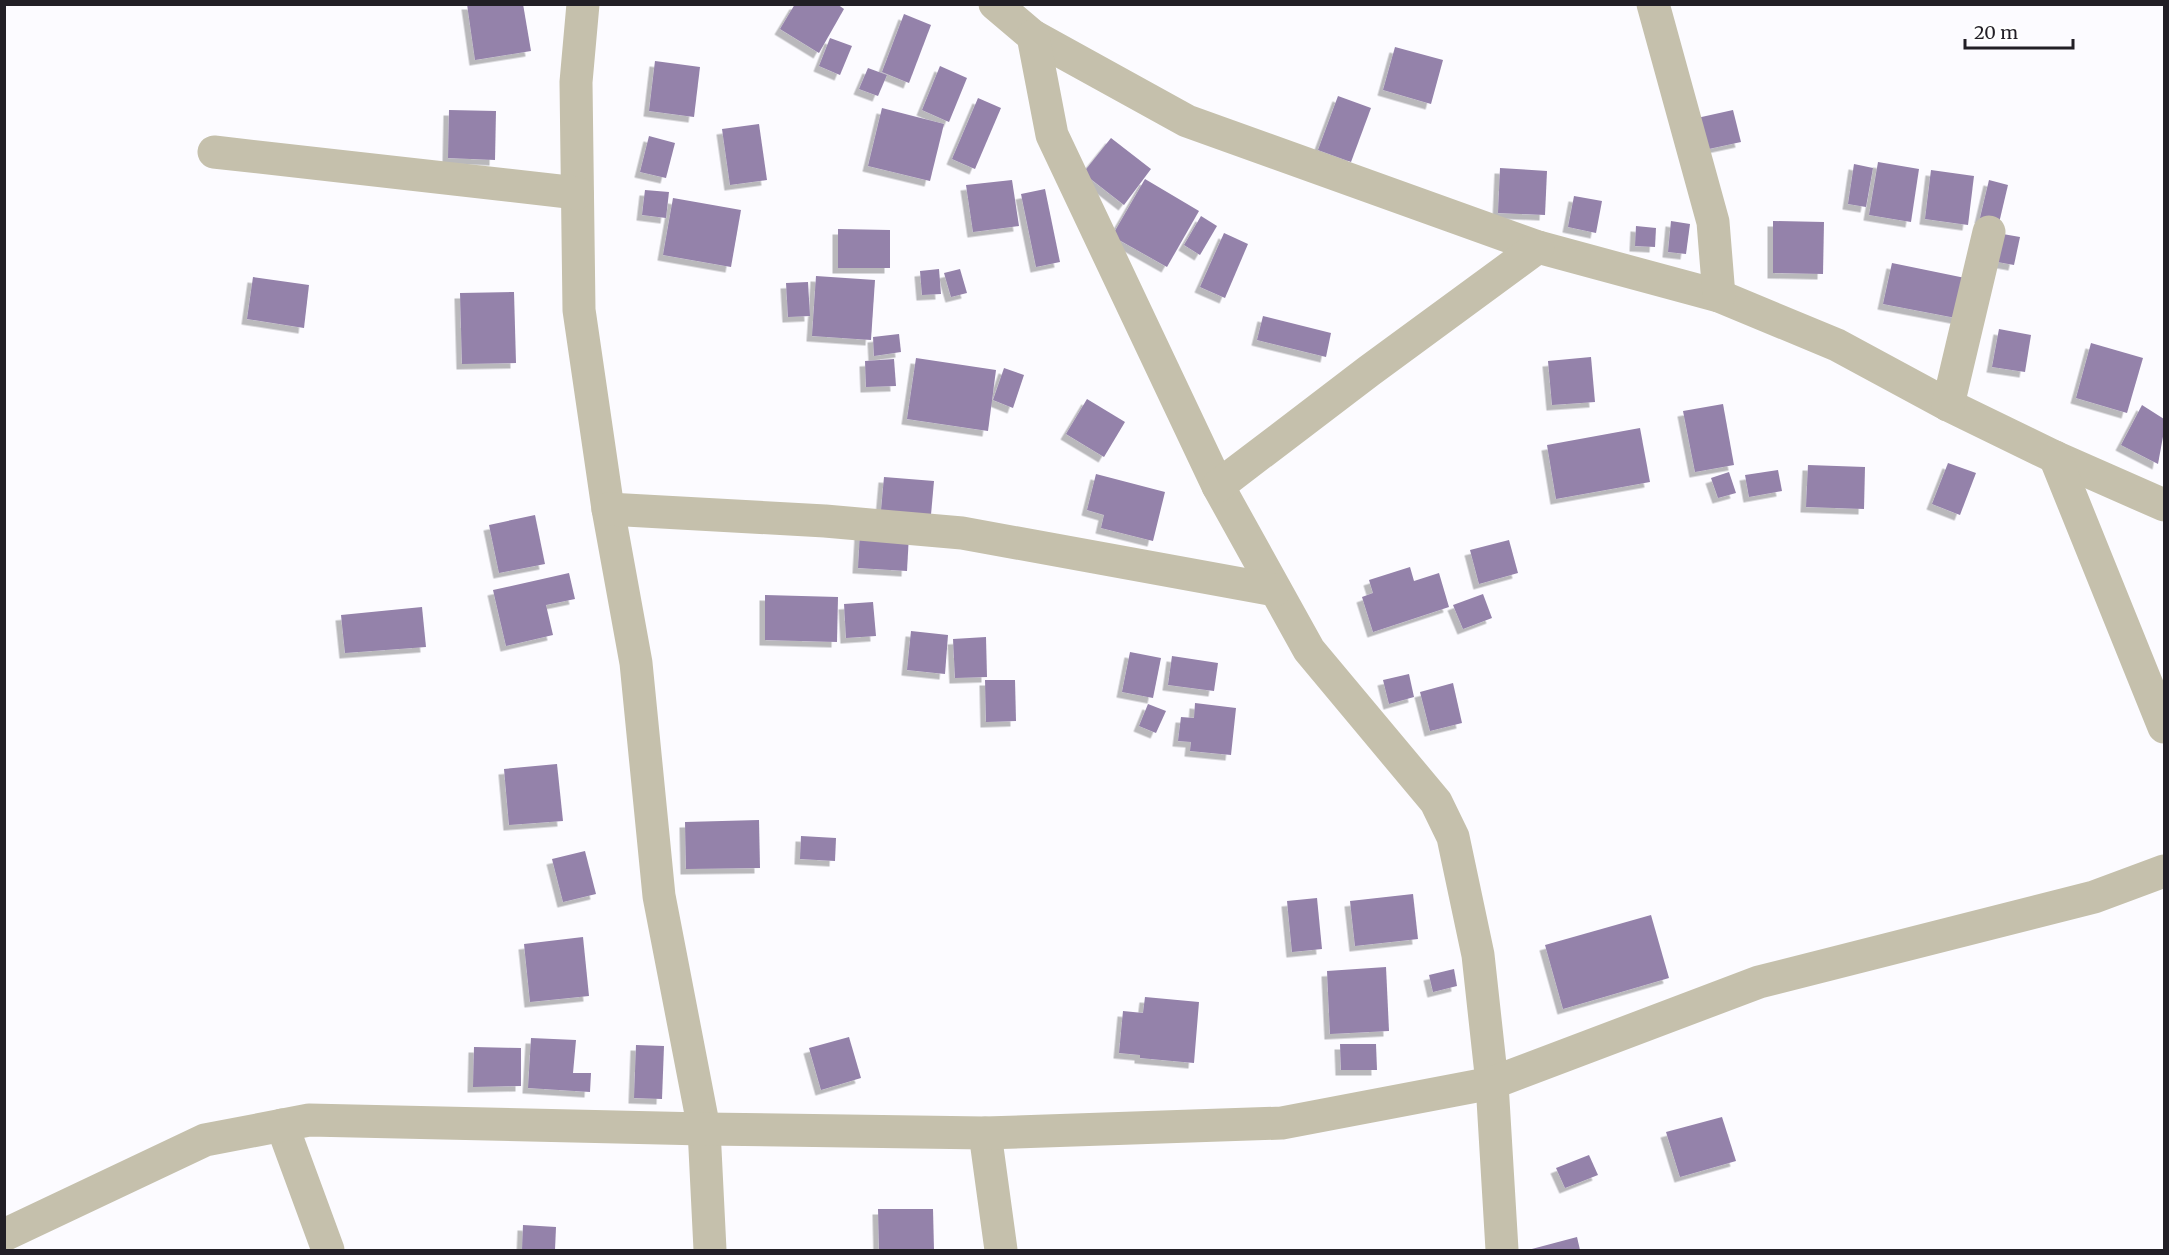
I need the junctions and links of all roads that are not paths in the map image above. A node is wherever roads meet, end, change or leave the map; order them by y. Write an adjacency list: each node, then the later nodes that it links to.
1 (583, 4): 6 (street)
2 (995, 4): 4 (street)
3 (1653, 4): 9 (street)
4 (1033, 36): 8 (street); 12 (street)
5 (214, 152): 6 (street)
6 (577, 193): 14 (street)
7 (1989, 232): 10 (street)
8 (1538, 247): 9 (street); 12 (street)
9 (1719, 296): 10 (street)
10 (1948, 405): 11 (street)
11 (2055, 457): 13 (street); 16 (street)
12 (1218, 486): 15 (street)
13 (2164, 505)
14 (608, 509): 15 (street); 20 (street)
15 (1275, 590): 18 (street)
16 (2164, 727)
17 (2164, 872): 18 (street)
18 (1492, 1083): 21 (street); 26 (street)
19 (282, 1125): 20 (street); 22 (street); 23 (street)
20 (704, 1129): 21 (street); 24 (street)
21 (985, 1133): 25 (street)
22 (4, 1235)
23 (328, 1251)
24 (710, 1251)
25 (1001, 1251)
26 (1502, 1251)

